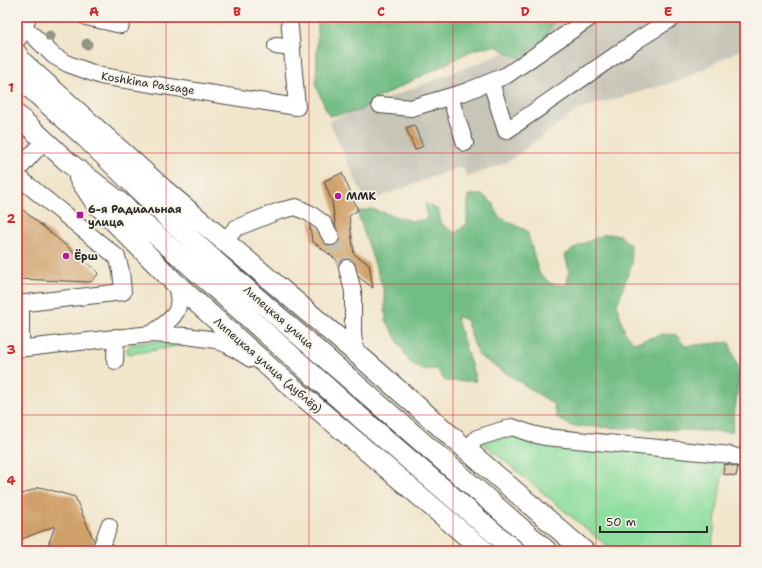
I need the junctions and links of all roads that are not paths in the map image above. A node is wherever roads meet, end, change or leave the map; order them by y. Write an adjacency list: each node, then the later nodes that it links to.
1 (86, 17): 6 (street)
2 (289, 17): 8 (street)
3 (591, 17): 11 (street)
4 (674, 17): 11 (street)
5 (21, 25): 8 (street, Koshkina Passage)
6 (121, 25)
7 (276, 46): 8 (street)
8 (292, 48)
9 (17, 54): 21 (main road)
10 (17, 76): 15 (main road, Липецкая улица)
11 (491, 82): 12 (street)
12 (450, 97): 13 (street); 17 (street)
13 (380, 105)
14 (17, 115): 16 (main road, Липецкая улица)
15 (86, 138): 21 (main road); 39 (main road, Липецкая улица)
16 (44, 141): 18 (main road, Липецкая улица); 19 (street)
17 (465, 143)
18 (69, 163): 25 (main road, Липецкая улица (дублёр)); 38 (main road, Липецкая улица)
19 (17, 171)
20 (17, 176): 26 (street)
21 (163, 189): 23 (main road)
22 (332, 237): 23 (street)
23 (225, 240): 30 (main road)
24 (347, 268): 30 (street)
25 (175, 283): 27 (street); 32 (main road, Липецкая улица (дублёр))
26 (19, 304): 29 (street)
27 (151, 334): 28 (street); 32 (street)
28 (116, 337): 29 (street); 31 (street)
29 (19, 348)
30 (355, 352): 33 (main road)
31 (115, 361)
32 (278, 375): 37 (main road, Липецкая улица (дублёр))
33 (467, 450): 34 (street); 40 (main road)
34 (745, 460)
35 (110, 526): 36 (street)
36 (100, 551)
37 (484, 551)
38 (516, 551)
39 (547, 551)
40 (584, 551)

